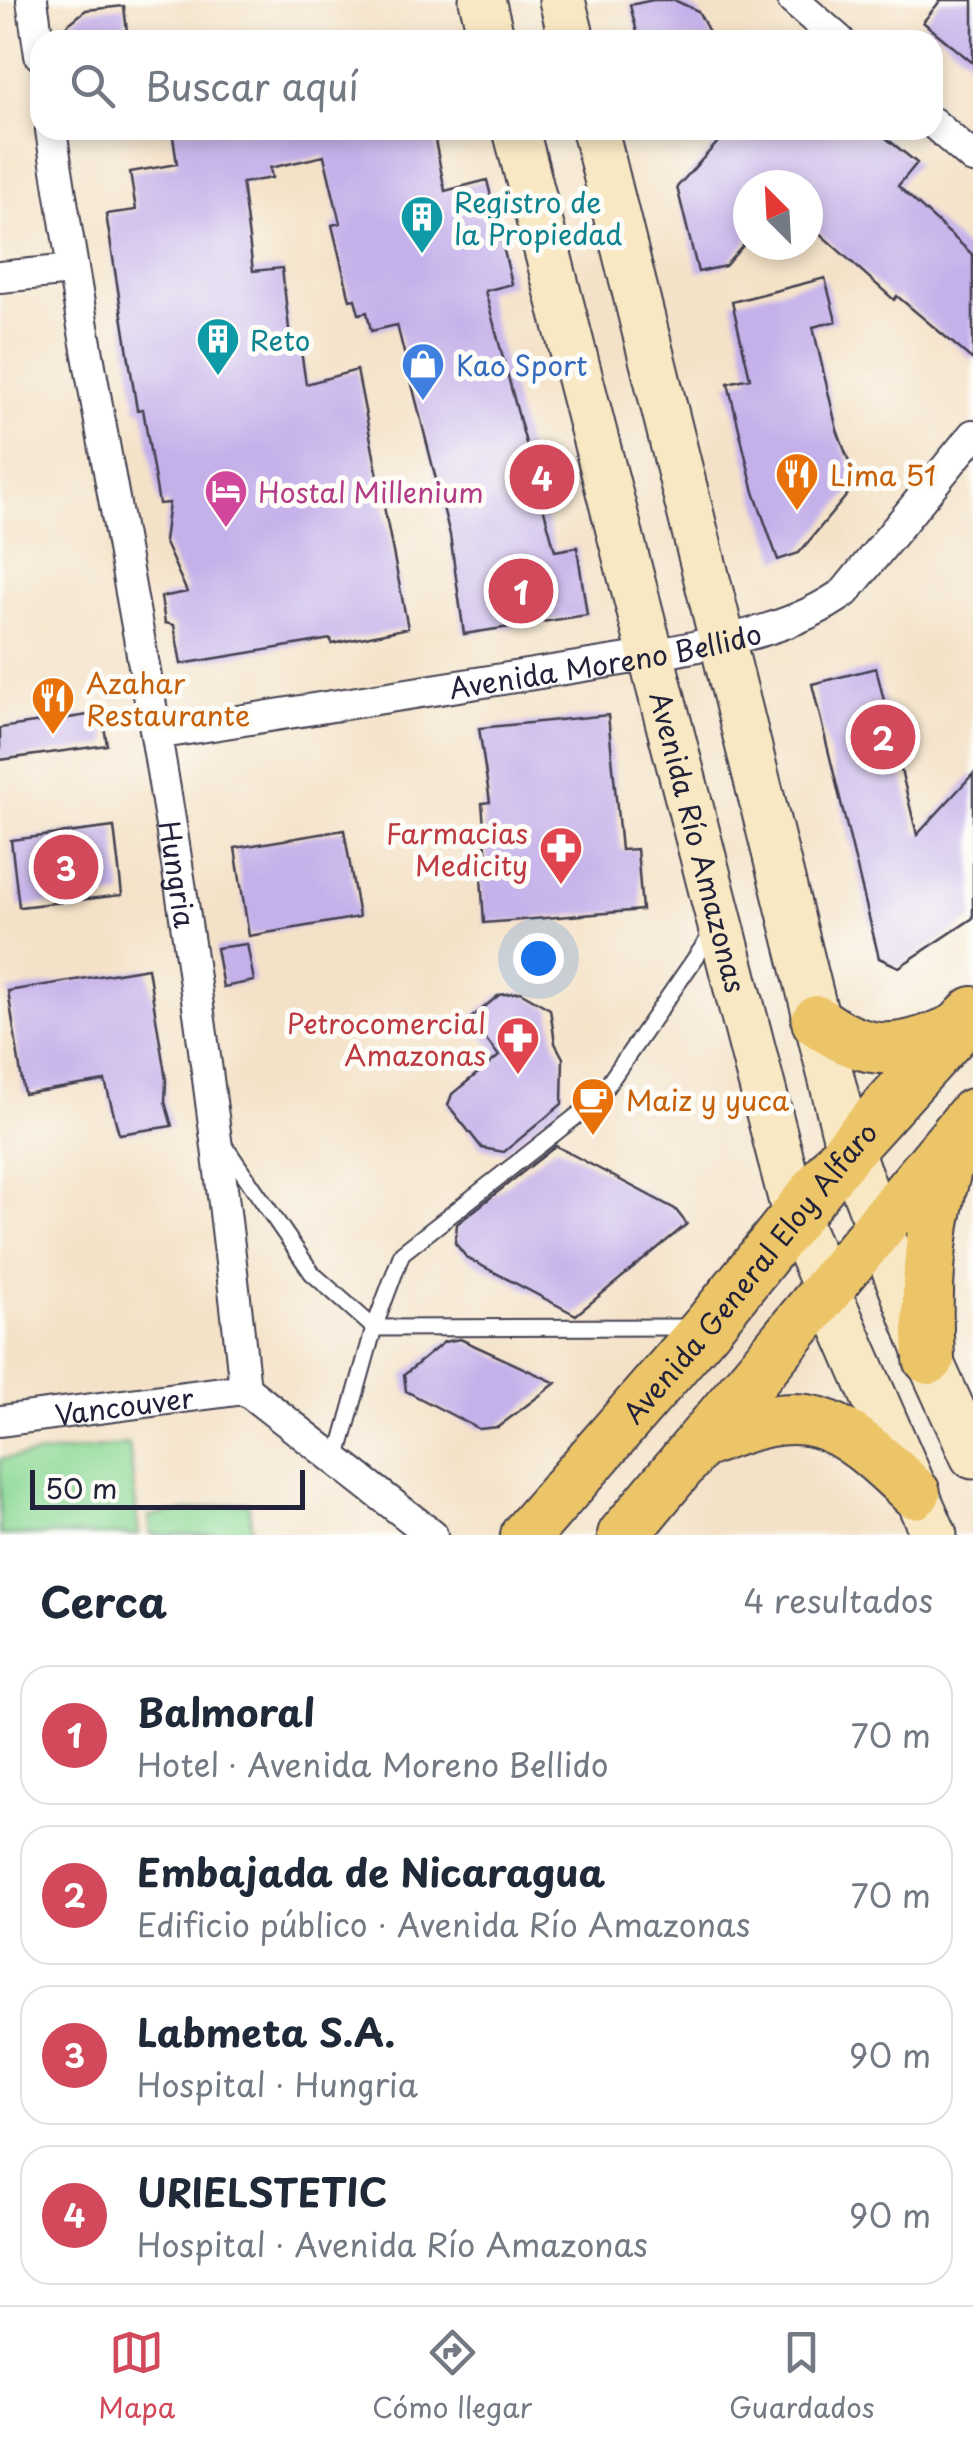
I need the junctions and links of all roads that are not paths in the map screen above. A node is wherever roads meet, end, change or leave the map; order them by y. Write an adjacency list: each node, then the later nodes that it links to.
1 (32, 0): 5 (street)
2 (482, 0): 6 (main road)
3 (562, 0): 7 (main road)
4 (793, 0): 8 (street)
5 (36, 30)
6 (490, 30)
7 (570, 30)
8 (828, 30)
9 (943, 132): 13 (street)
10 (52, 140): 14 (street, Hungria)
11 (519, 140): 18 (main road, Avenida Río Amazonas)
12 (598, 140): 17 (main road)
13 (973, 158)
14 (72, 270): 15 (street); 19 (street, Hungria)
15 (0, 277)
16 (973, 435): 17 (street, Avenida Moreno Bellido)
17 (724, 641): 18 (street, Avenida Moreno Bellido); 22 (main road)
18 (653, 654): 19 (street, Avenida Moreno Bellido); 20 (main road, Avenida Río Amazonas)
19 (156, 734): 24 (street, Hungria)
20 (719, 924): 26 (main road, Avenida Río Amazonas); 30 (lane)
21 (967, 1019): 22 (main road); 25 (main road, Avenida General Eloy Alfaro)
22 (818, 1021): 25 (main road)
23 (967, 1121): 27 (main road); 31 (main road)
24 (219, 1139): 30 (lane); 32 (street, Hungria)
25 (849, 1149): 26 (main road, Avenida General Eloy Alfaro); 27 (main road)
26 (796, 1218): 28 (main road, Avenida Río Amazonas); 29 (main road, Avenida General Eloy Alfaro)
27 (880, 1221): 28 (main road); 31 (main road)
28 (825, 1289): 34 (main road); 37 (main road, Avenida Río Amazonas)
29 (707, 1326): 30 (lane); 39 (main road, Avenida General Eloy Alfaro)
30 (374, 1328): 36 (lane)
31 (929, 1358): 35 (main road)
32 (246, 1389): 33 (street, Vancouver); 36 (street)
33 (0, 1421)
34 (700, 1444): 37 (main road); 40 (main road)
35 (973, 1456)
36 (337, 1460): 38 (street)
37 (925, 1514)
38 (432, 1535)
39 (526, 1535)
40 (623, 1535)

